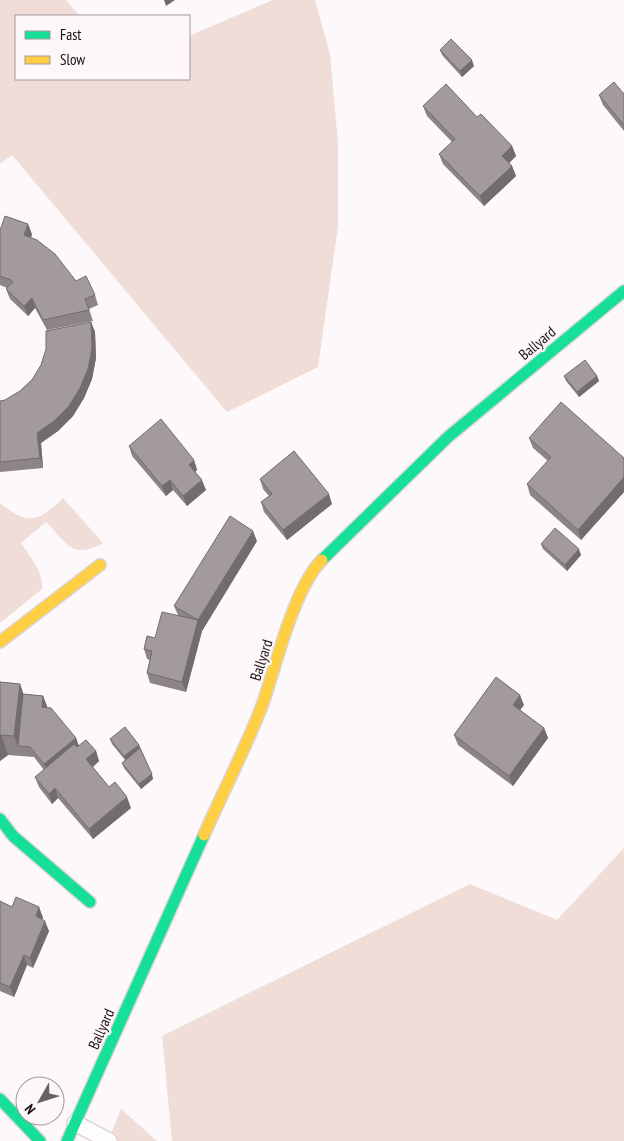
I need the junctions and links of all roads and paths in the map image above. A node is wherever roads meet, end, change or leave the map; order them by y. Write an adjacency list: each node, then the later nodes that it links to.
1 (624, 291): 7 (street, Ballyard)
2 (100, 564): 3 (street)
3 (0, 642)
4 (0, 819): 5 (street)
5 (90, 902)
6 (0, 1099): 8 (street)
7 (75, 1123): 9 (street, Ballyard); 10 (lane)
8 (40, 1141)
9 (67, 1141)
10 (109, 1141)

